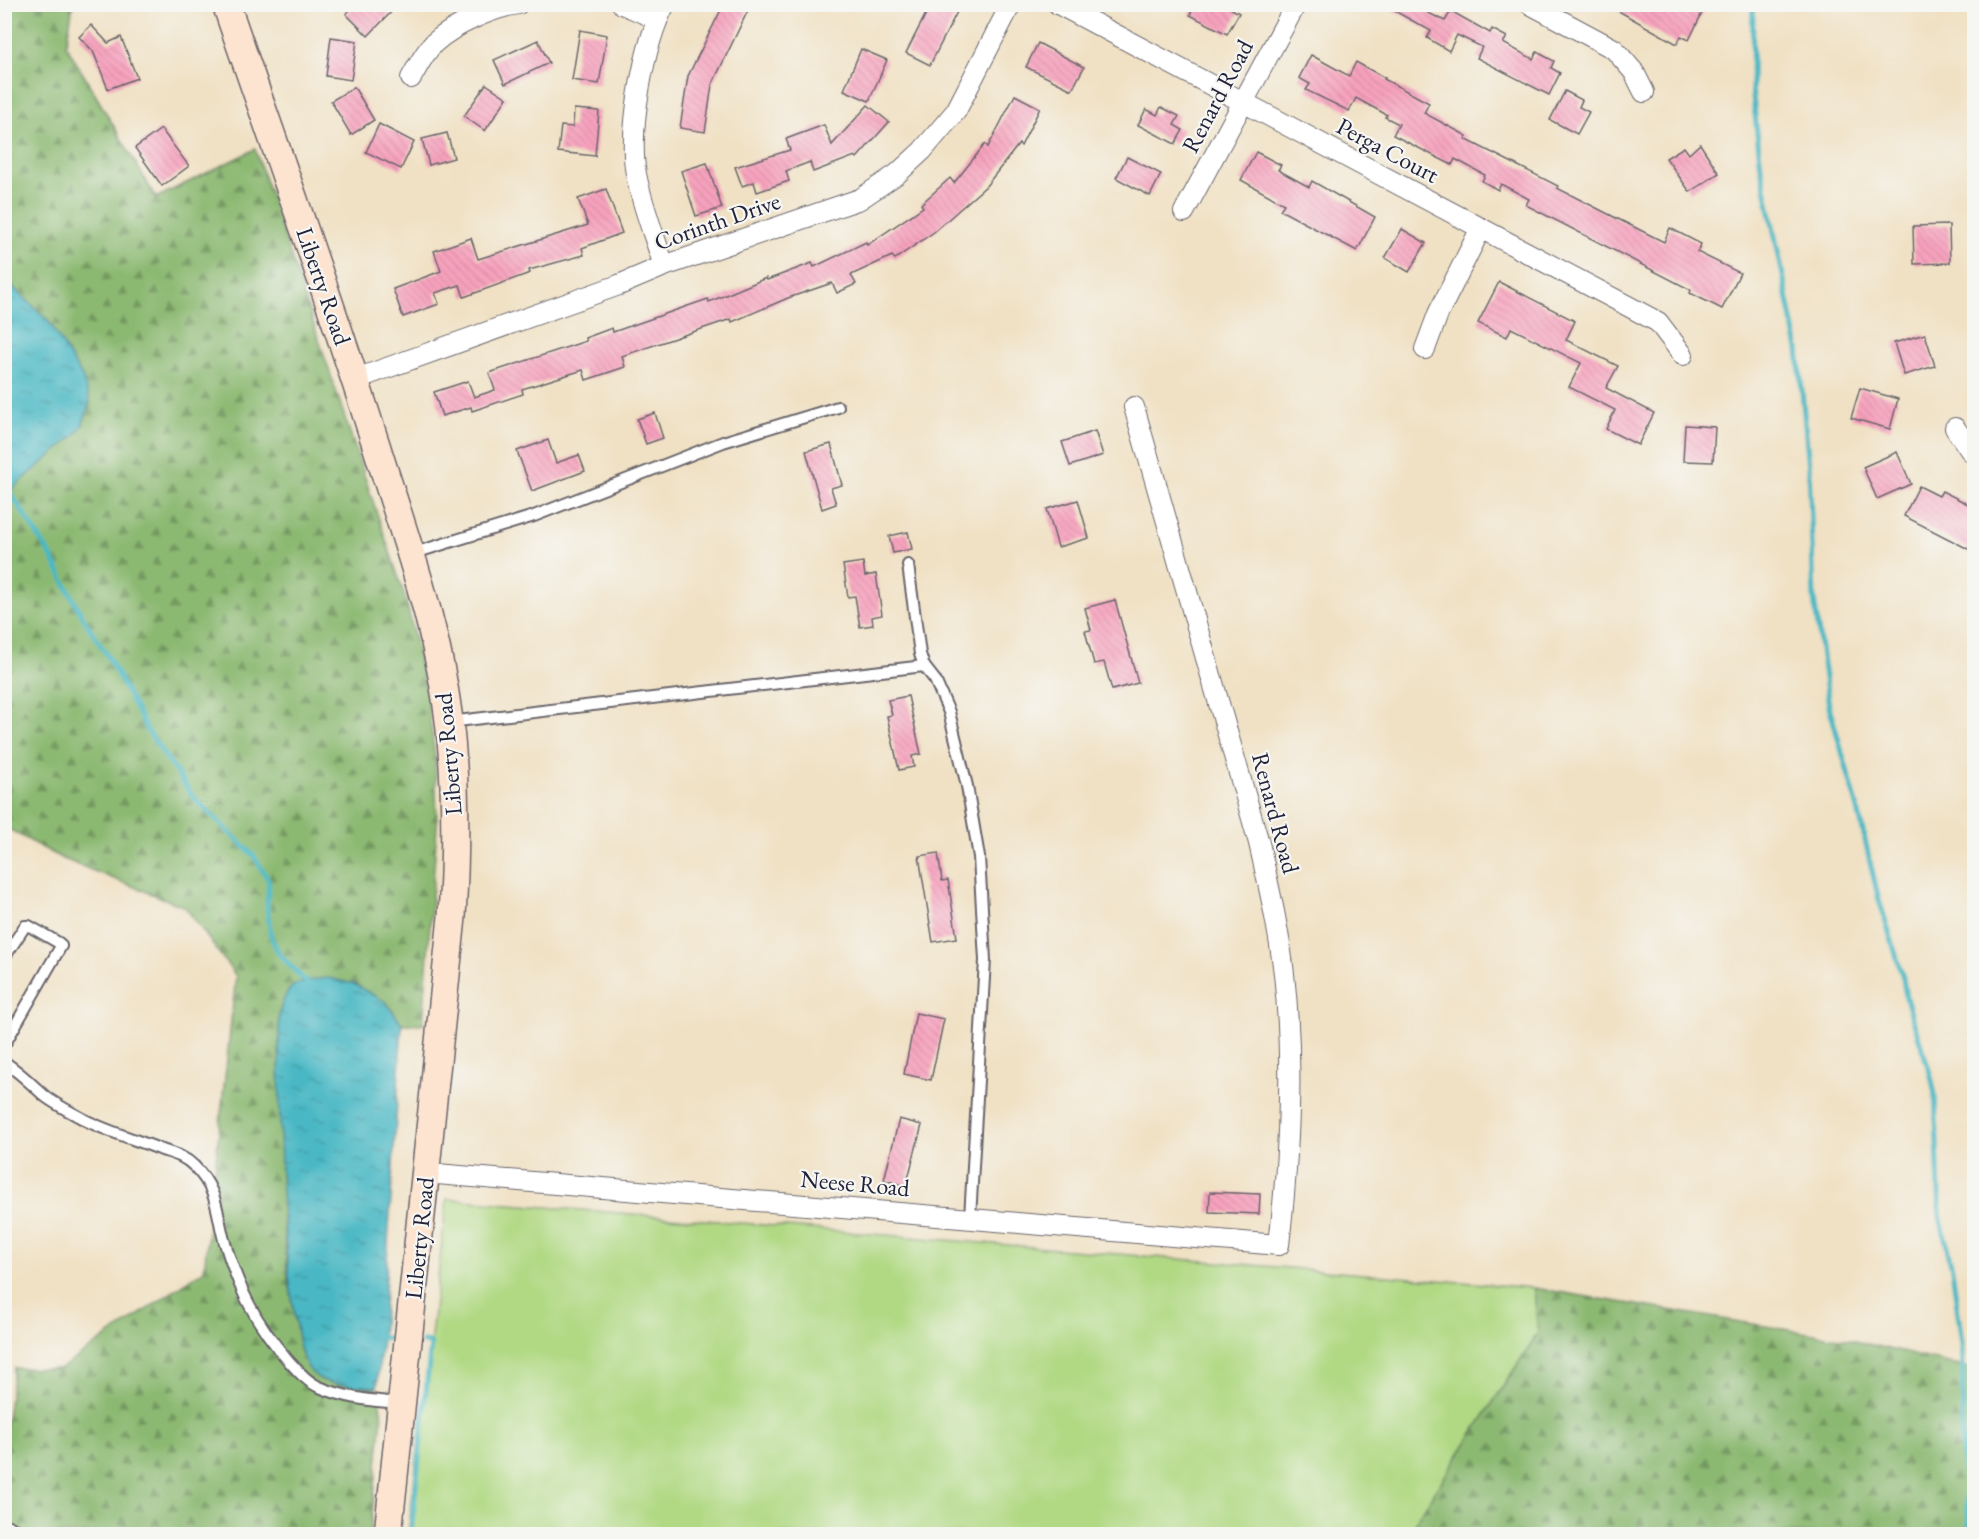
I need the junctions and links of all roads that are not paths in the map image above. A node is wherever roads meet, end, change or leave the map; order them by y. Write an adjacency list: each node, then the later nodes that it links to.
1 (226, 4): 17 (street, Liberty Road)
2 (518, 4): 9 (street)
3 (622, 4): 8 (street)
4 (1011, 4): 14 (street, Corinth Drive)
5 (1058, 4): 11 (street, Perga Court)
6 (1296, 4): 11 (street, Renard Road)
7 (1530, 4): 10 (street)
8 (661, 12): 14 (street)
9 (411, 78)
10 (1644, 92)
11 (1243, 102): 12 (street, Renard Road); 13 (street, Perga Court)
12 (1184, 212)
13 (1481, 228): 15 (street); 16 (street, Perga Court)
14 (664, 266): 17 (street, Corinth Drive)
15 (1425, 349)
16 (1683, 355)
17 (356, 379): 22 (street, Liberty Road)
18 (838, 407): 22 (lane)
19 (1134, 407): 31 (street, Renard Road)
20 (1955, 428): 21 (street)
21 (1974, 453)
22 (411, 554): 25 (street, Liberty Road)
23 (908, 565): 24 (lane)
24 (924, 666): 25 (lane); 30 (lane)
25 (449, 722): 29 (street, Liberty Road)
26 (4, 958): 27 (lane)
27 (4, 1045)
28 (4, 1062): 32 (lane)
29 (425, 1173): 30 (street, Neese Road); 32 (street, Liberty Road)
30 (970, 1218): 31 (street, Neese Road)
31 (1280, 1245)
32 (402, 1403): 35 (street, Liberty Road)
33 (4, 1524): 34 (lane)
34 (26, 1534)
35 (388, 1534)

